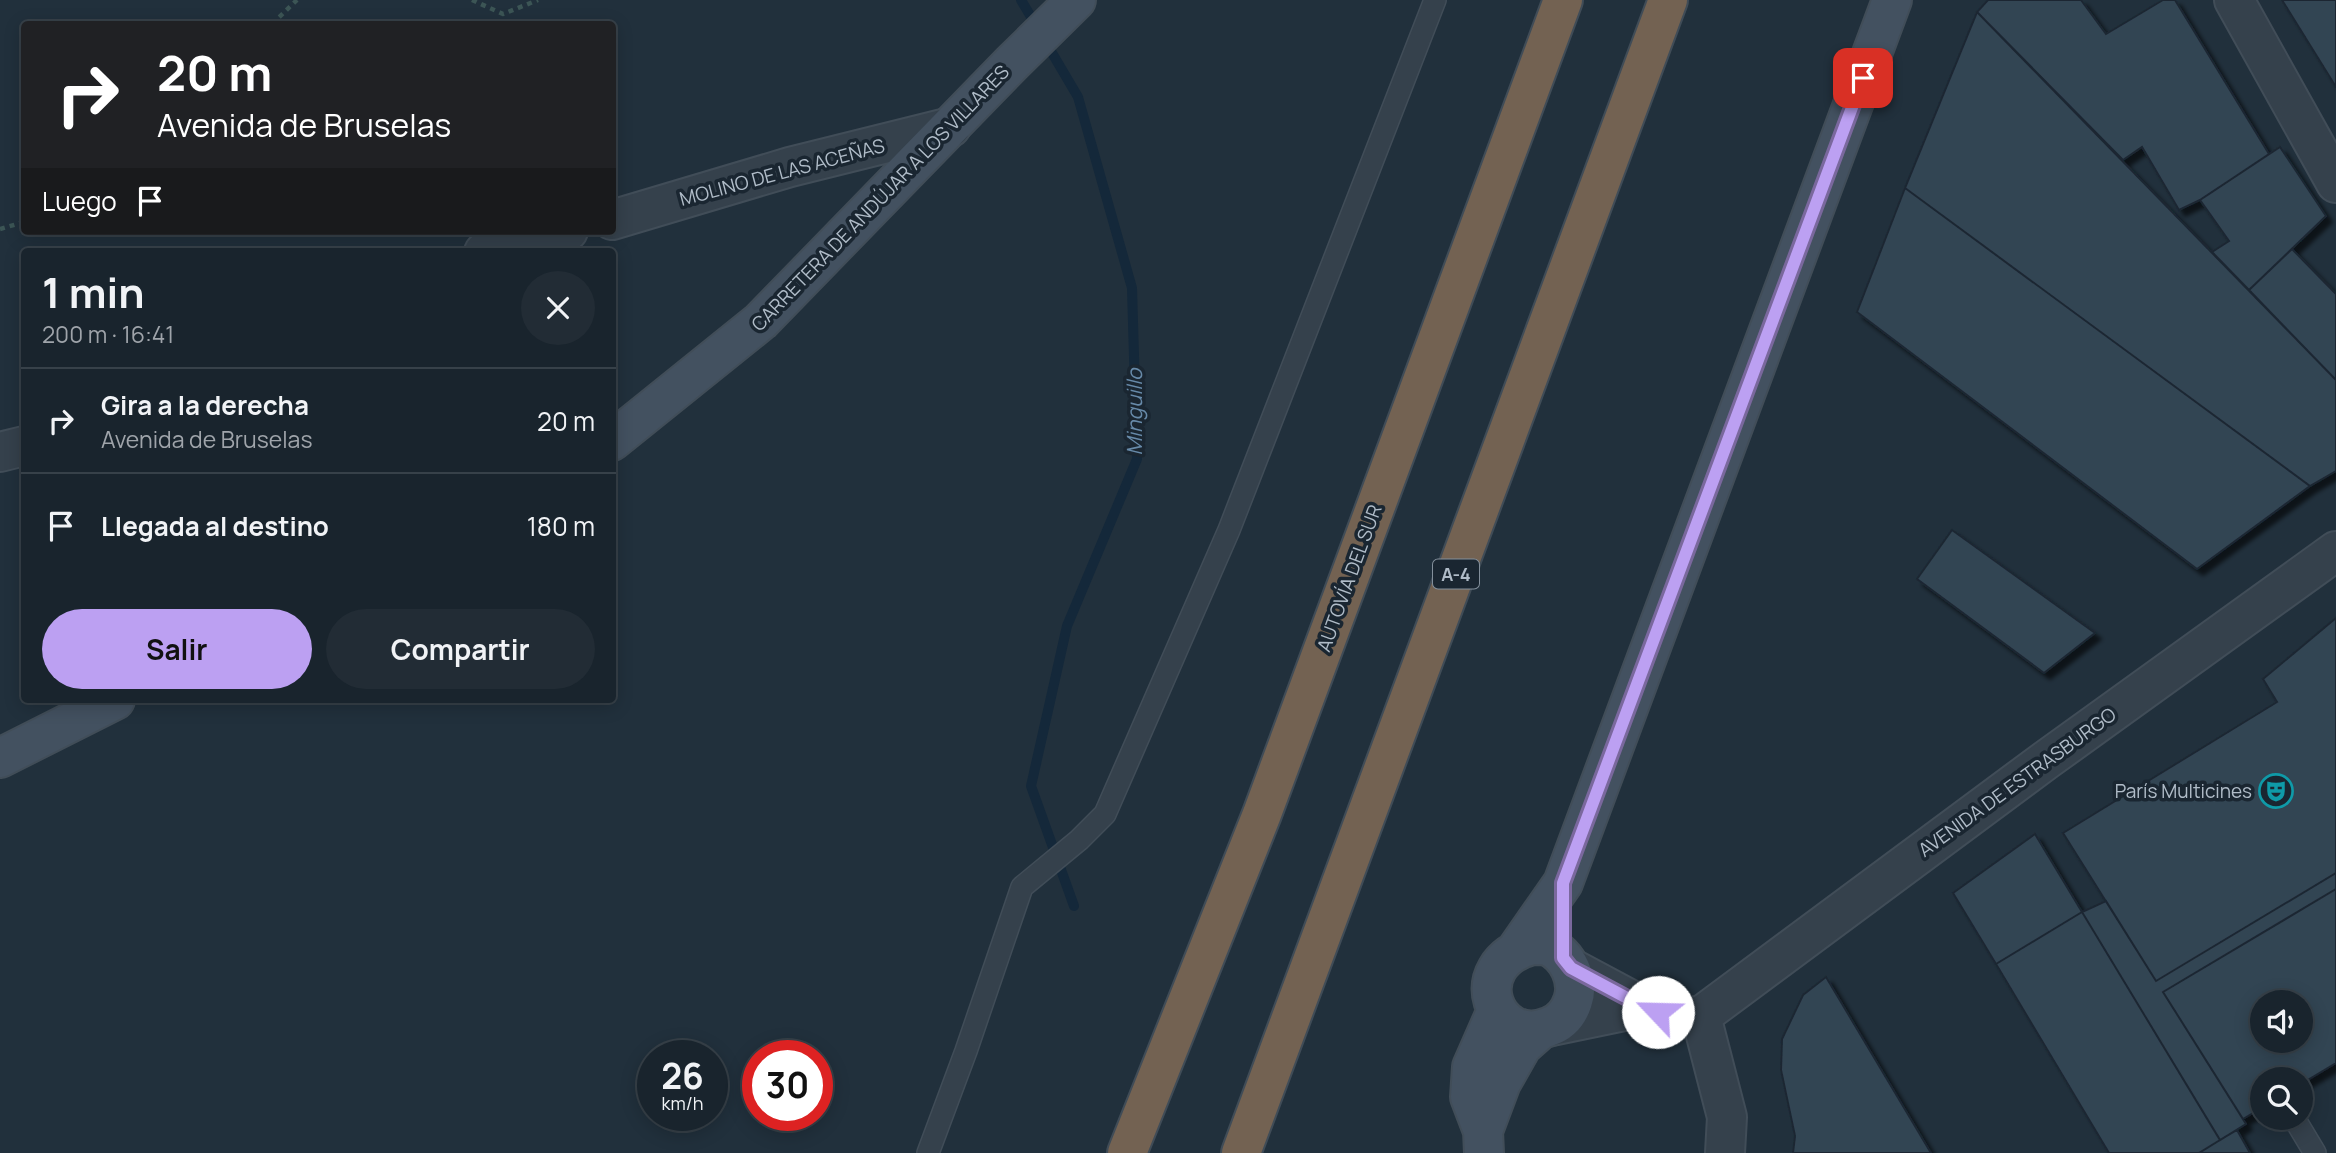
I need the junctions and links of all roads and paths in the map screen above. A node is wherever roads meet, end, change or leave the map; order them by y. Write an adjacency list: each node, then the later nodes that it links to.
1 (297, 0): 10 (path)
2 (472, 0): 3 (path)
3 (538, 0)
4 (1435, 0): 34 (lane)
5 (1563, 0): 35 (highway, AUTOVÍA DEL SUR)
6 (1668, 0): 33 (highway, A-4)
7 (1892, 0): 24 (street)
8 (2234, 0): 12 (street)
9 (1068, 9): 11 (street, CARRETERA DE ANDÚJAR A LOS VILLARES)
10 (275, 21)
11 (951, 127): 13 (street, MOLINO DE LAS ACEÑAS); 18 (street, CARRETERA DE ANDÚJAR A LOS VILLARES)
12 (2336, 183)
13 (616, 219)
14 (21, 223): 15 (path)
15 (0, 229)
16 (552, 235): 17 (street)
17 (500, 248)
18 (616, 438)
19 (21, 447): 20 (street)
20 (0, 452)
21 (2336, 551): 29 (street, AVENIDA DE ESTRASBURGO)
22 (109, 703): 23 (street)
23 (0, 758)
24 (1563, 883): 25 (street); 26 (street)
25 (1517, 949): 26 (street); 28 (street)
26 (1567, 963): 27 (street); 30 (street)
27 (1644, 1007): 29 (street); 30 (street)
28 (1497, 1010): 30 (street); 32 (street)
29 (1701, 1016): 36 (street)
30 (1546, 1028): 32 (street)
31 (2301, 1130): 37 (lane)
32 (1484, 1142)
33 (1243, 1151)
34 (928, 1153)
35 (1127, 1153)
36 (1725, 1153)
37 (2315, 1153)

